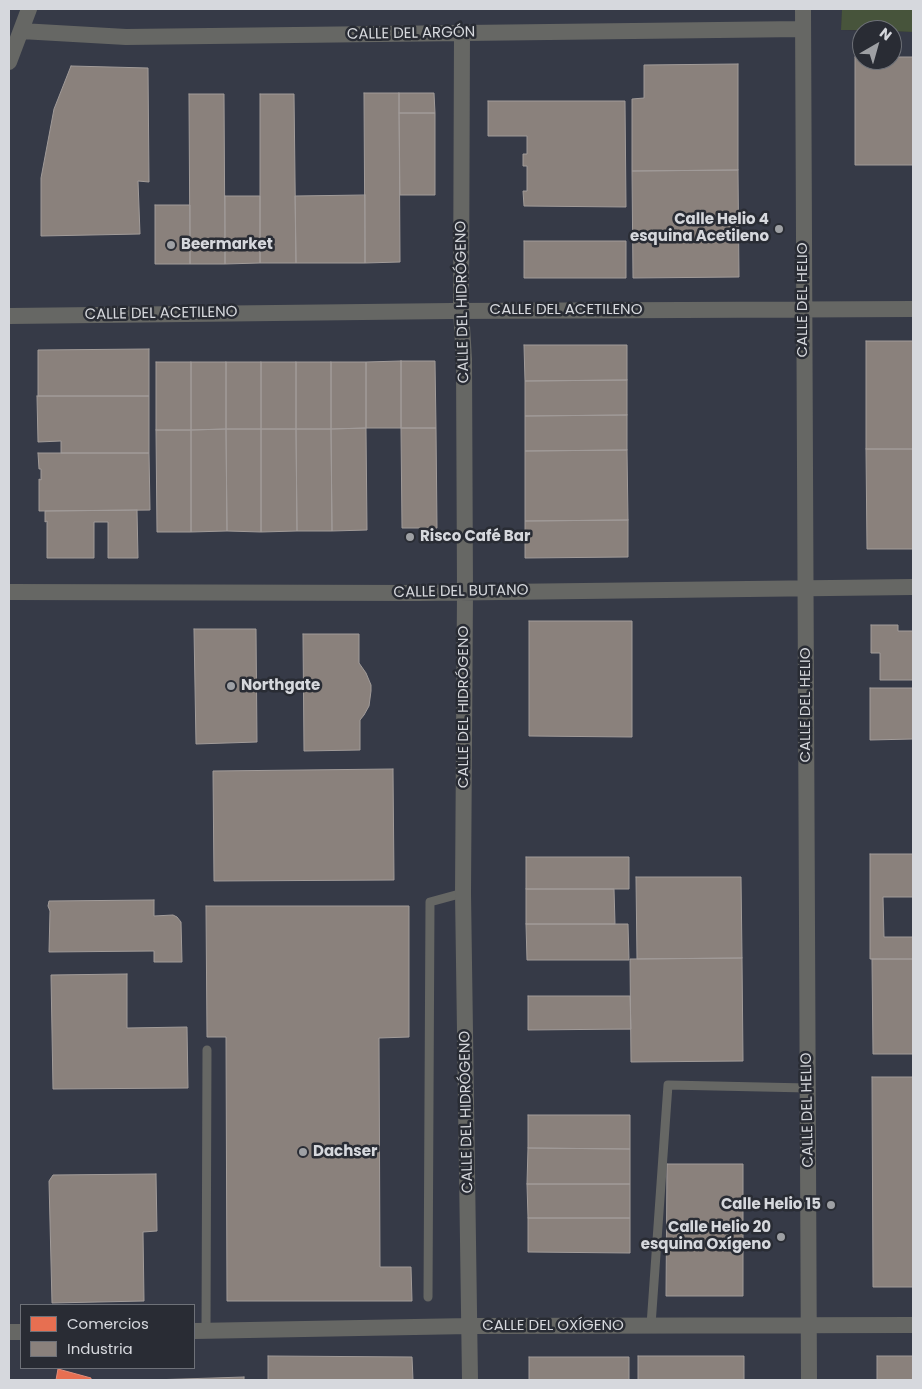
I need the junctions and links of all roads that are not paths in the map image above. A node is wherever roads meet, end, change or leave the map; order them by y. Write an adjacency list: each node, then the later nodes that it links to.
1 (29, 9): 4 (street)
2 (803, 9): 3 (street, CALLE DEL HELIO)
3 (802, 30): 5 (street, CALLE DEL ARGÓN); 7 (street, CALLE DEL HELIO)
4 (21, 31): 5 (street, CALLE DEL ARGÓN); 6 (street)
5 (462, 33): 9 (street, CALLE DEL HIDRÓGENO)
6 (9, 62)
7 (803, 308): 8 (street, CALLE DEL ACETILENO); 9 (street, CALLE DEL ACETILENO); 12 (street, CALLE DEL HELIO)
8 (913, 309)
9 (461, 310): 10 (street, CALLE DEL ACETILENO); 14 (street, CALLE DEL HIDRÓGENO)
10 (9, 316)
11 (913, 587): 12 (street, CALLE DEL BUTANO)
12 (805, 588): 14 (street, CALLE DEL BUTANO); 17 (street, CALLE DEL HELIO)
13 (9, 592): 14 (street, CALLE DEL BUTANO)
14 (464, 592): 15 (street, CALLE DEL HIDRÓGENO)
15 (464, 894): 18 (lane); 22 (street, CALLE DEL HIDRÓGENO)
16 (207, 1050): 23 (lane)
17 (808, 1088): 19 (lane); 20 (street, CALLE DEL HELIO)
18 (428, 1297)
19 (651, 1325): 20 (street, CALLE DEL OXÍGENO); 22 (street, CALLE DEL OXÍGENO)
20 (809, 1325): 21 (street, CALLE DEL OXÍGENO); 25 (street, CALLE DEL HELIO)
21 (913, 1325)
22 (470, 1326): 23 (street, CALLE DEL OXÍGENO); 24 (street, CALLE DEL HIDRÓGENO)
23 (200, 1331)
24 (470, 1380)
25 (809, 1380)

